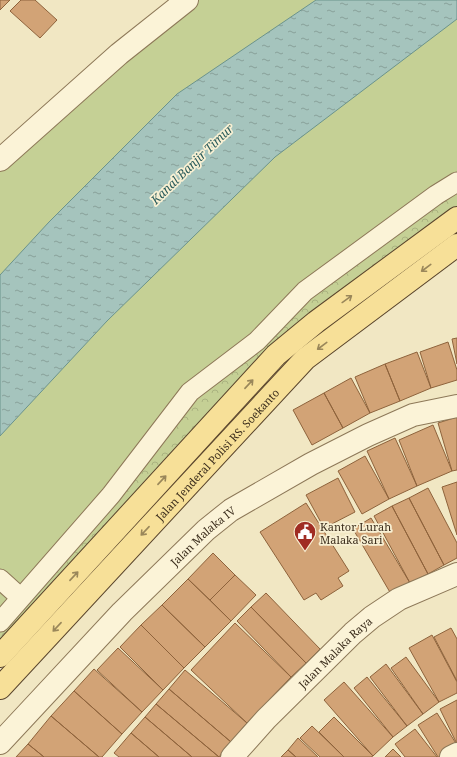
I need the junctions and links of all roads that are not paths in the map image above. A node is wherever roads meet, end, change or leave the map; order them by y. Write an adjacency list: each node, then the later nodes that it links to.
1 (187, 0): 2 (street)
2 (0, 160)
3 (457, 182): 9 (street)
4 (457, 218): 11 (main road, Jalan Jenderal Polisi RS. Soekanto, one-way to 4)
5 (457, 245): 12 (main road, Jalan Jenderal Polisi RS. Soekanto, one-way to 12)
6 (457, 406): 13 (street, Jalan Malaka IV)
7 (457, 574): 15 (street, Jalan Malaka Raya)
8 (0, 580): 9 (street)
9 (21, 598): 10 (street)
10 (0, 622)
11 (0, 656)
12 (0, 688)
13 (0, 743)
14 (457, 754): 16 (street)
15 (232, 757)
16 (452, 757)

